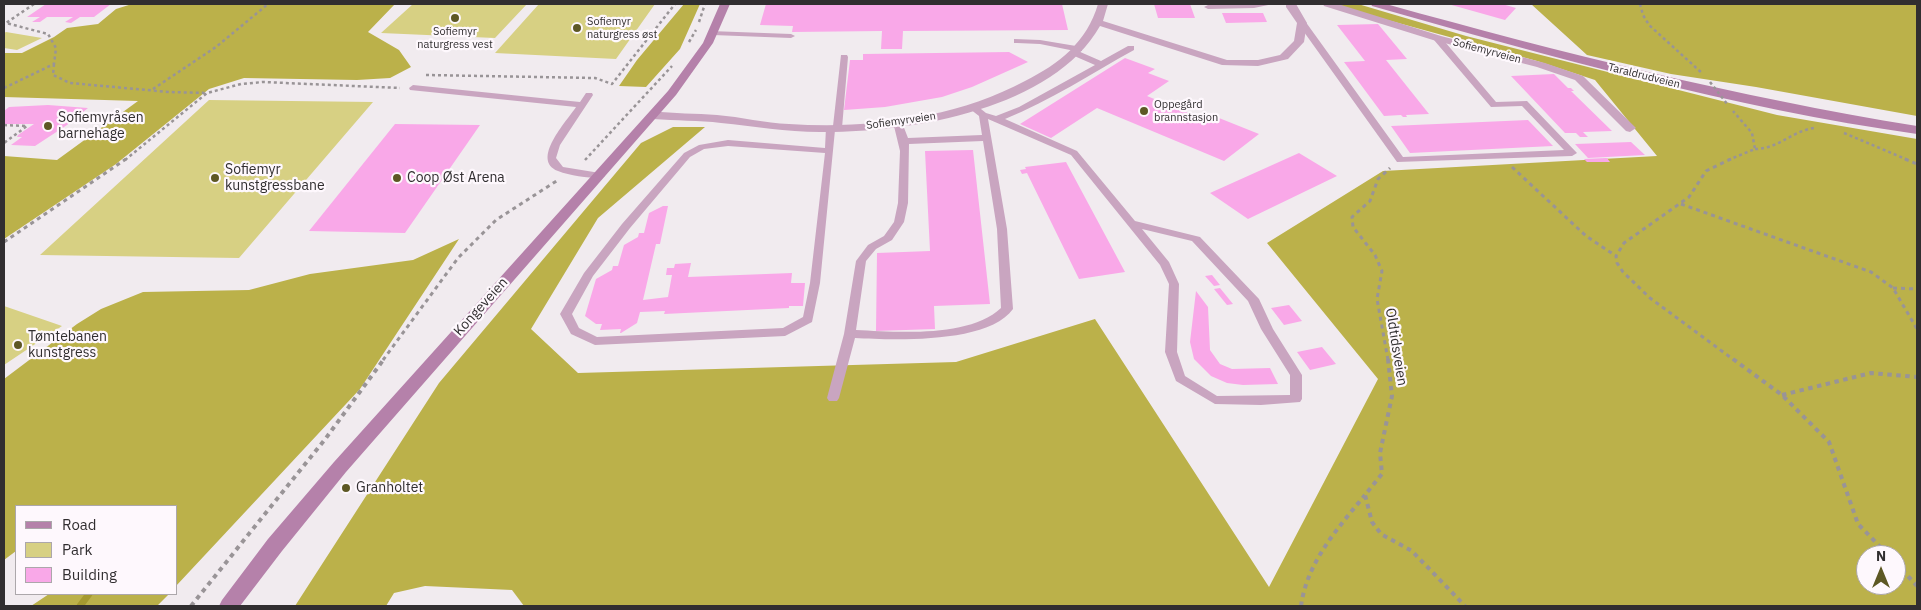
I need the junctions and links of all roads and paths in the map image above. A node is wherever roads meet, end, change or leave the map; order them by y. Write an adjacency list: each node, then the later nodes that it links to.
1 (34, 4): 14 (path)
2 (268, 4): 29 (path)
3 (675, 4): 28 (path)
4 (705, 4): 20 (path)
5 (725, 4): 16 (main road, Kongeveien)
6 (1103, 4): 13 (street, Sofiemyrveien)
7 (1269, 4): 12 (lane)
8 (1291, 4): 15 (street)
9 (1328, 4): 18 (street, Sofiemyrveien)
10 (1376, 4): 45 (main road, Taraldrudveien)
11 (1640, 4): 49 (path, bridge)
12 (1208, 7)
13 (1097, 22): 15 (street); 22 (street, Sofiemyrveien)
14 (5, 23): 25 (path)
15 (1302, 23): 52 (lane)
16 (713, 34): 17 (lane); 34 (main road, Kongeveien)
17 (791, 36)
18 (1437, 38): 41 (street, Sofiemyrveien); 51 (lane)
19 (1017, 42): 22 (lane)
20 (686, 48)
21 (1131, 48): 26 (lane)
22 (1077, 51): 26 (lane); 33 (street, Sofiemyrveien)
23 (844, 56): 40 (lane)
24 (678, 59): 54 (path)
25 (54, 64): 27 (path); 29 (path)
26 (1102, 64): 36 (lane)
27 (4, 88)
28 (412, 88): 30 (path); 32 (lane)
29 (153, 90): 30 (path)
30 (207, 93): 58 (path)
31 (589, 95): 32 (lane)
32 (582, 105): 54 (lane)
33 (973, 107): 35 (lane); 37 (street, Sofiemyrveien)
34 (656, 111): 40 (street, Sofiemyrveien); 55 (main road, Kongeveien)
35 (982, 115): 36 (lane); 46 (lane)
36 (997, 118): 57 (lane)
37 (898, 122): 40 (street, Sofiemyrveien); 47 (lane)
38 (4, 126): 39 (path)
39 (9, 126): 43 (path); 48 (path)
40 (834, 128): 50 (lane)
41 (1630, 128)
42 (1821, 128): 49 (path)
43 (4, 129)
44 (1836, 130): 53 (path)
45 (1917, 130)
46 (987, 138): 47 (lane); 63 (lane)
47 (904, 141): 63 (lane)
48 (4, 143)
49 (1755, 149): 56 (path)
50 (830, 151): 50 (lane)
51 (1498, 156): 52 (lane); 59 (path)
52 (1400, 160): 67 (path, Oldtidsveien)
53 (1917, 164)
54 (572, 172): 55 (lane); 71 (path)
55 (600, 176): 72 (main road, Kongeveien)
56 (1681, 204): 59 (path); 60 (path)
57 (1134, 224): 57 (lane)
58 (4, 242)
59 (1616, 256): 65 (path)
60 (1893, 288): 61 (path); 62 (path)
61 (1917, 289)
62 (1917, 330)
63 (850, 334): 66 (lane)
64 (1917, 377): 65 (path)
65 (1782, 395): 68 (path)
66 (833, 398)
67 (1365, 495): 73 (path); 74 (path)
68 (1878, 545)
69 (1906, 574): 70 (path)
70 (1917, 586)
71 (192, 606)
72 (229, 606)
73 (1300, 606)
74 (1465, 606)

